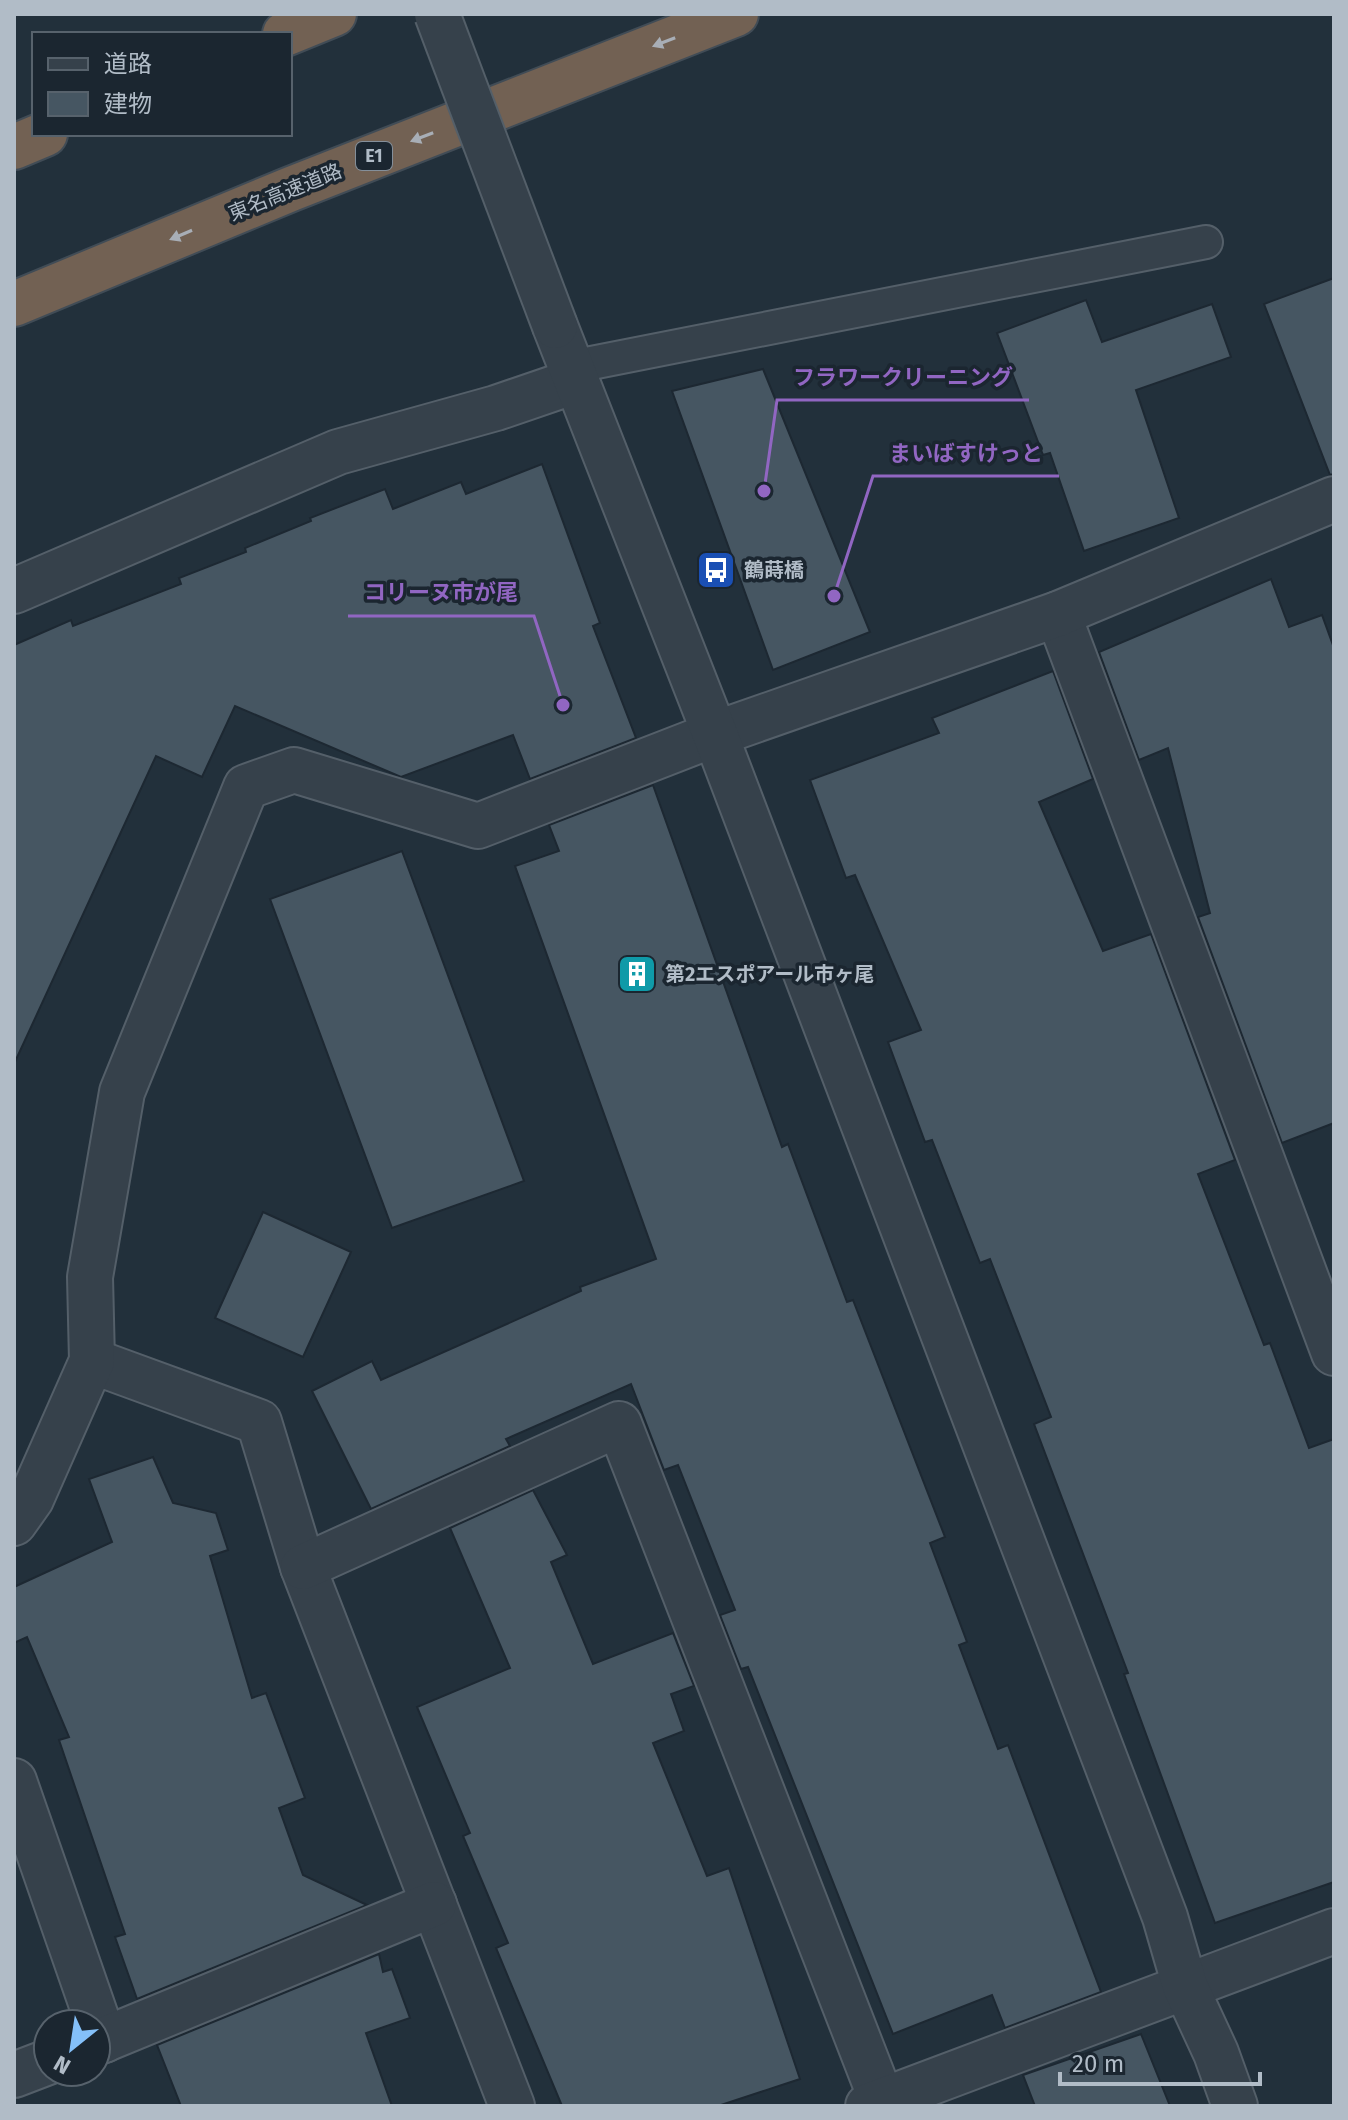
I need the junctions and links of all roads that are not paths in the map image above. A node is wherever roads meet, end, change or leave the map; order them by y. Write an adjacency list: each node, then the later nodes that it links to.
1 (334, 14): 4 (highway)
2 (437, 14): 9 (street, bridge)
3 (736, 14): 8 (highway, 東名高速道路 / E1, one-way to 8)
4 (290, 32)
5 (40, 136): 6 (highway)
6 (14, 147)
7 (1206, 242): 9 (lane)
8 (14, 304)
9 (573, 374): 11 (street); 13 (street)
10 (1334, 499): 12 (street)
11 (14, 591)
12 (1058, 614): 13 (street); 14 (street)
13 (715, 734): 15 (street); 21 (street)
14 (1334, 1353)
15 (92, 1361): 16 (street); 17 (street)
16 (14, 1523)
17 (303, 1567): 19 (street); 24 (street)
18 (14, 1781): 22 (street)
19 (434, 1904): 23 (street); 25 (street)
20 (1334, 1931): 21 (street)
21 (1185, 1986): 24 (street); 26 (street)
22 (89, 2008)
23 (112, 2036)
24 (878, 2104)
25 (512, 2106)
26 (1235, 2106)

